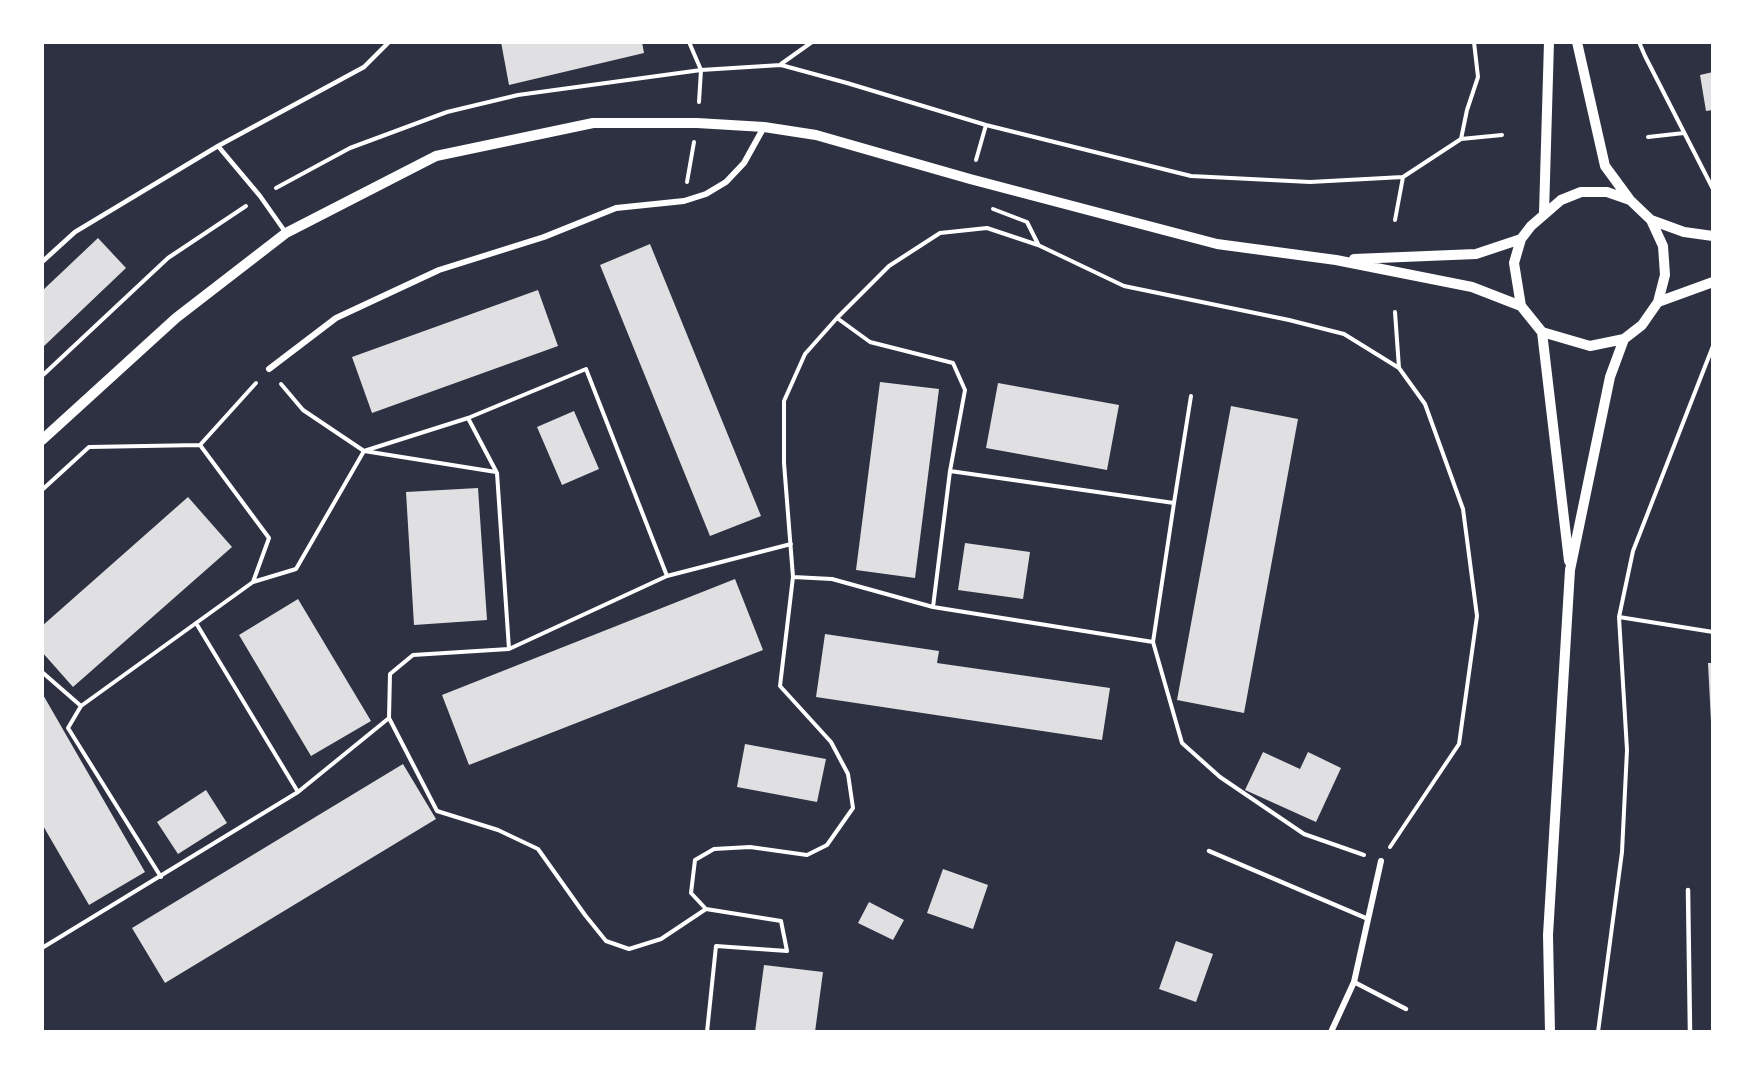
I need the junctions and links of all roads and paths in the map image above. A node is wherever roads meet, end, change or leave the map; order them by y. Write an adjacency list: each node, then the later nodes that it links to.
1 (389, 42): 16 (lane)
2 (689, 42): 9 (path)
3 (812, 42): 8 (path)
4 (1474, 42): 15 (path)
5 (1549, 42): 22 (street)
6 (1577, 42): 20 (street)
7 (1640, 42): 12 (path)
8 (781, 65): 9 (path); 17 (path)
9 (701, 70): 10 (path); 19 (path)
10 (697, 123): 11 (street); 21 (path); 25 (street)
11 (764, 127): 21 (street); 28 (street)
12 (1684, 133): 14 (path); 18 (path)
13 (1502, 135): 15 (path)
14 (1648, 137)
15 (1461, 139): 17 (path)
16 (218, 146): 19 (lane); 29 (lane)
17 (1402, 177): 23 (path)
18 (1713, 189)
19 (260, 196): 25 (lane); 40 (path)
20 (1630, 200): 22 (street); 24 (street)
21 (684, 201): 39 (street)
22 (1544, 213): 27 (street)
23 (1395, 220)
24 (1651, 220): 26 (street); 31 (street)
25 (286, 233): 43 (street)
26 (1713, 236)
27 (1521, 239): 28 (street); 32 (street)
28 (1336, 260): 32 (street)
29 (42, 262)
30 (1713, 282): 31 (street)
31 (1658, 302): 36 (street)
32 (1521, 306): 35 (street)
33 (1395, 312): 38 (path)
34 (837, 318): 38 (path); 46 (path); 50 (path)
35 (1542, 332): 36 (street); 51 (street)
36 (1624, 339): 51 (street)
37 (1713, 346): 56 (path)
38 (1399, 368): 66 (path)
39 (268, 369): 44 (path); 45 (path)
40 (42, 376)
41 (1191, 396): 49 (path)
42 (468, 418): 45 (path); 47 (path); 52 (path)
43 (42, 440)
44 (200, 445): 48 (path); 54 (path)
45 (364, 451): 47 (path); 54 (path)
46 (950, 471): 49 (path); 55 (path)
47 (497, 473): 60 (path)
48 (42, 490)
49 (1174, 503): 59 (path)
50 (791, 544): 52 (path); 53 (path)
51 (1570, 570): 76 (street)
52 (667, 576): 60 (path)
53 (793, 577): 55 (path); 69 (path)
54 (253, 582): 57 (path)
55 (933, 607): 59 (path)
56 (1619, 617): 58 (path); 77 (path)
57 (195, 623): 62 (path); 64 (path)
58 (1713, 632)
59 (1153, 642): 66 (path)
60 (509, 649): 63 (path)
61 (42, 672): 62 (path)
62 (81, 706): 67 (path)
63 (388, 718): 64 (path); 69 (path)
64 (298, 792): 67 (path)
65 (1209, 850): 70 (lane)
66 (1381, 861): 70 (street)
67 (161, 877): 71 (path)
68 (1688, 890): 78 (lane)
69 (706, 909): 74 (path)
70 (1368, 919): 72 (street)
71 (42, 948)
72 (1354, 982): 73 (lane); 75 (street)
73 (1406, 1009)
74 (707, 1032)
75 (1331, 1032)
76 (1550, 1032)
77 (1598, 1032)
78 (1690, 1032)

